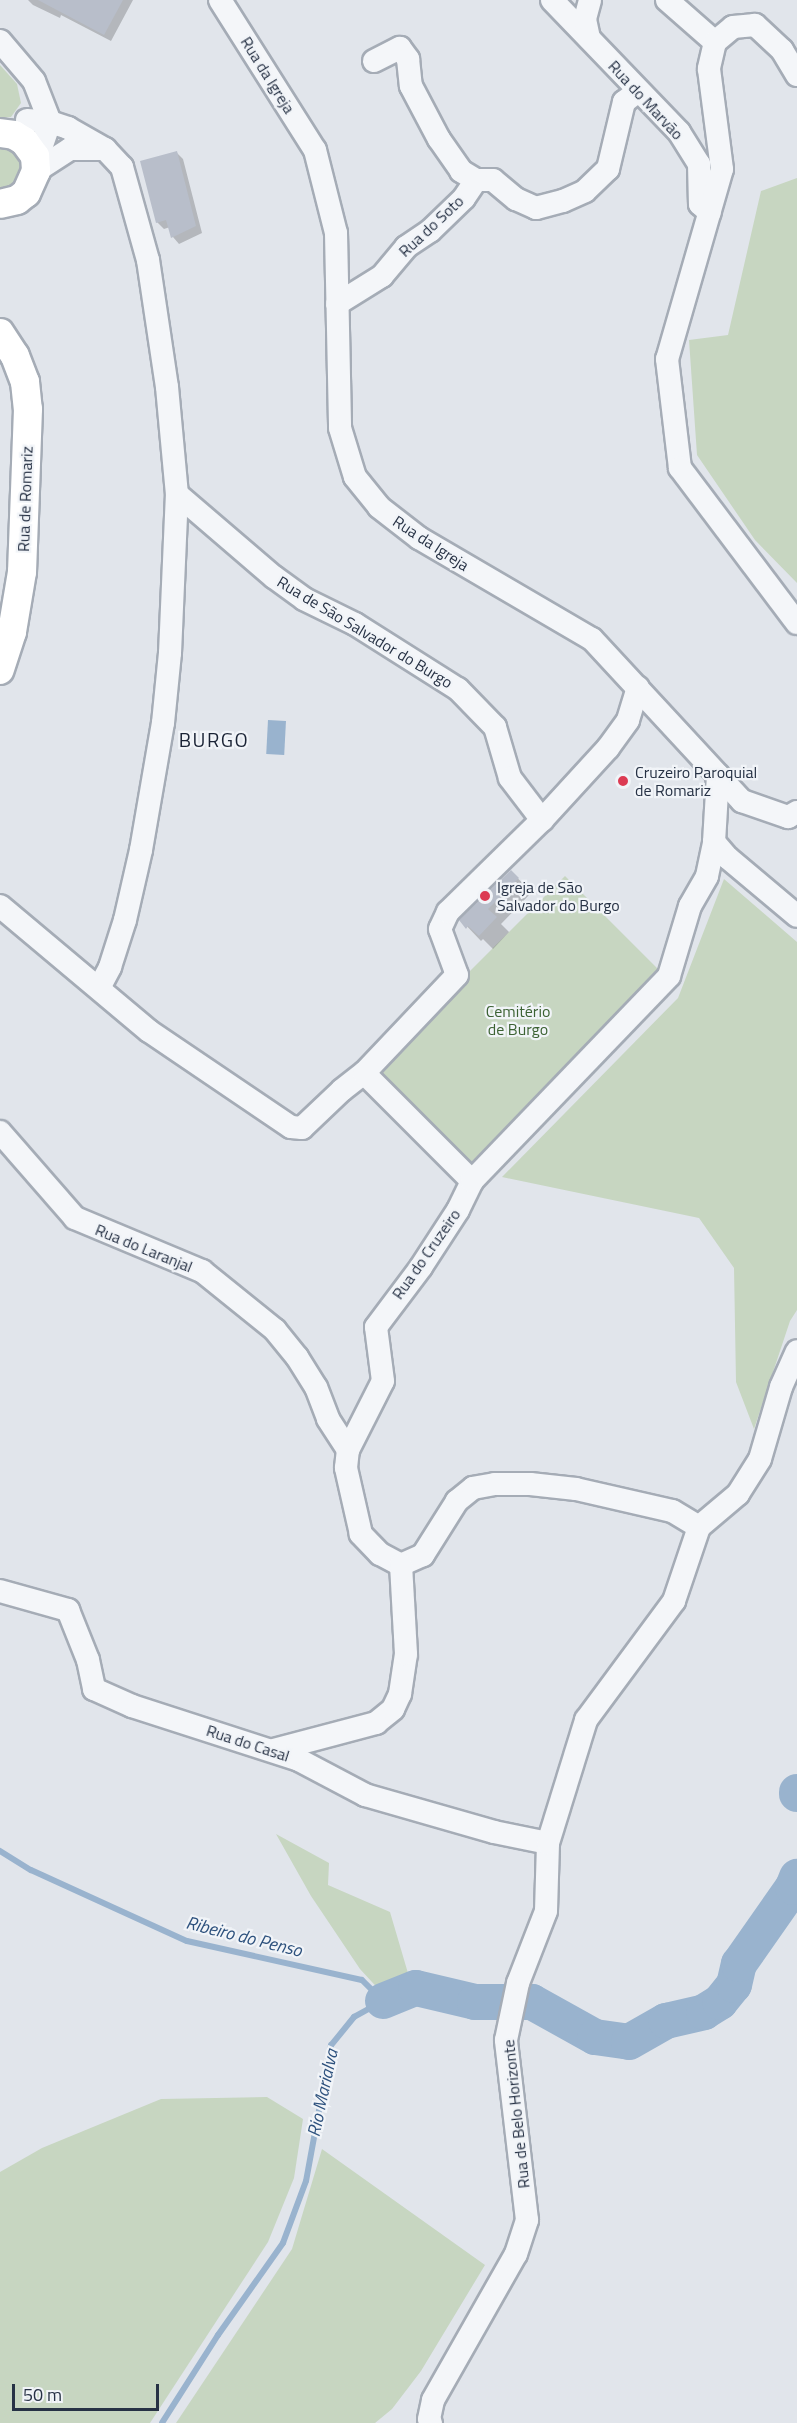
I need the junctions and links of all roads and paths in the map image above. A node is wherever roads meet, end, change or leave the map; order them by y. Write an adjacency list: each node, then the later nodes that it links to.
1 (220, 0): 20 (street, Rua da Igreja)
2 (552, 0): 5 (street, Rua do Marvão)
3 (590, 0): 5 (street)
4 (668, 0): 7 (street)
5 (589, 38): 11 (street, Rua do Marvão)
6 (0, 41): 10 (street)
7 (715, 42): 9 (street); 18 (street)
8 (374, 61): 16 (street)
9 (797, 75)
10 (34, 81): 12 (street); 13 (street)
11 (638, 92): 16 (street, Rua do Soto); 18 (street, Rua do Marvão)
12 (50, 122): 13 (street); 14 (street); 15 (street)
13 (14, 129): 15 (main road)
14 (105, 149): 15 (street); 22 (street)
15 (35, 164): 17 (main road)
16 (476, 180): 20 (street, Rua do Soto)
17 (8, 202): 19 (main road)
18 (710, 213): 23 (street)
19 (0, 224)
20 (338, 304): 25 (street, Rua da Igreja)
21 (0, 333): 24 (main road, Rua de Romariz)
22 (177, 494): 28 (street, Rua de São Salvador do Burgo); 32 (street)
23 (797, 622)
24 (0, 670)
25 (638, 688): 26 (street, Rua da Igreja); 28 (street)
26 (718, 775): 27 (street, Rua da Igreja); 29 (street, Rua do Cruzeiro)
27 (797, 812)
28 (542, 820): 33 (street)
29 (714, 842): 31 (street); 35 (street, Rua do Cruzeiro)
30 (2, 907): 32 (street)
31 (797, 916)
32 (99, 988): 33 (street)
33 (364, 1073): 35 (street)
34 (0, 1132): 37 (street, Rua do Laranjal)
35 (472, 1181): 37 (street, Rua do Cruzeiro)
36 (797, 1351): 38 (street)
37 (348, 1450): 39 (street, Rua do Cruzeiro)
38 (699, 1527): 39 (street); 42 (street, Rua de Belo Horizonte)
39 (401, 1565): 41 (street)
40 (0, 1591): 41 (street, Rua do Casal)
41 (273, 1751): 42 (street, Rua do Casal)
42 (548, 1843): 43 (street, Rua de Belo Horizonte)
43 (431, 2423)

